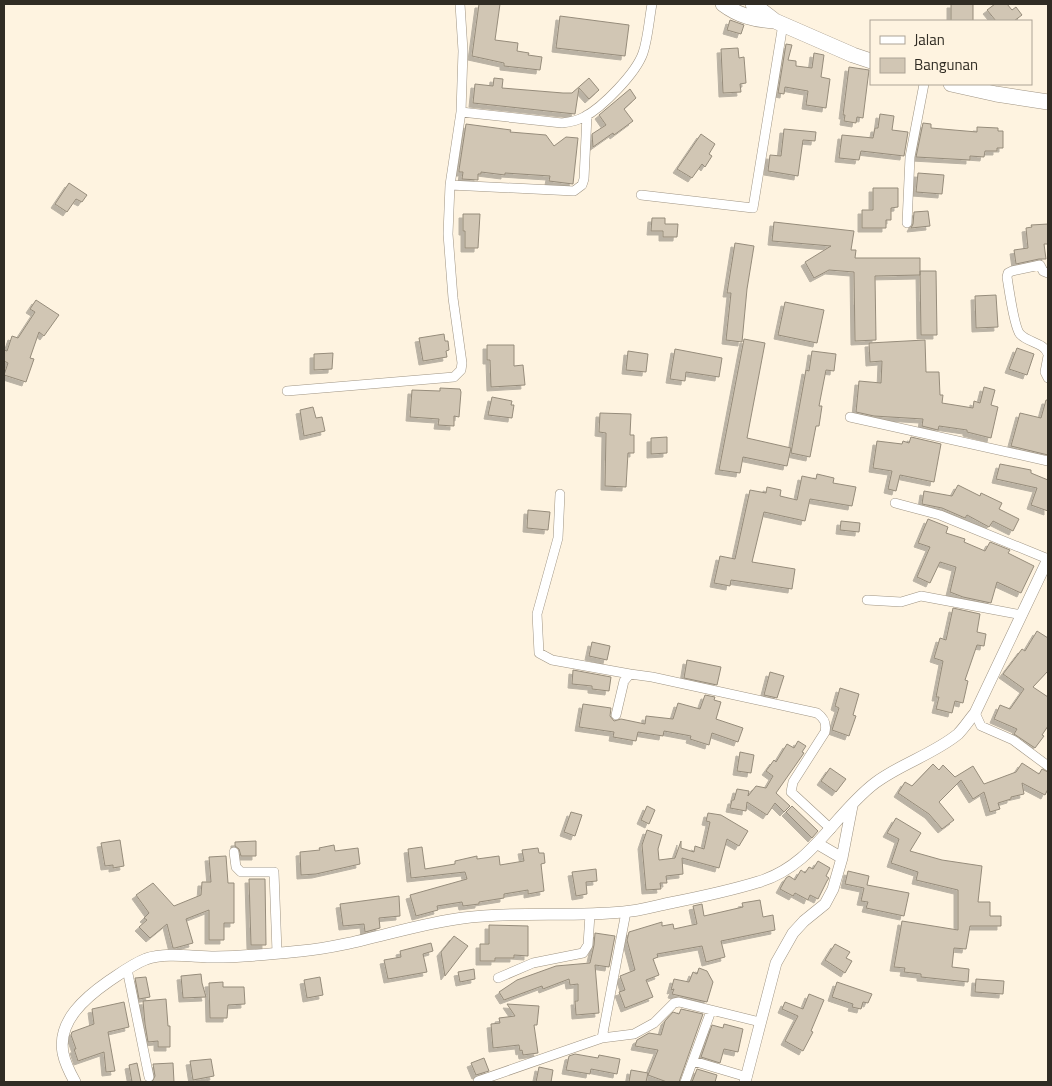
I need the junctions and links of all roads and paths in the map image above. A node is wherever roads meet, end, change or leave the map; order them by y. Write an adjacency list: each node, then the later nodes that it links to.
1 (460, 4): 10 (street)
2 (652, 4): 11 (street)
3 (723, 4): 5 (highway)
4 (753, 4): 5 (highway)
5 (779, 23): 6 (highway); 13 (street)
6 (870, 61)
7 (924, 85): 14 (street)
8 (956, 85): 9 (highway)
9 (1048, 102)
10 (461, 112): 11 (street); 12 (street)
11 (587, 115): 12 (street)
12 (450, 185): 18 (street)
13 (641, 195)
14 (907, 223)
15 (1048, 273): 16 (street)
16 (1048, 355): 17 (street)
17 (1048, 378)
18 (287, 391)
19 (850, 417): 20 (street)
20 (1048, 461)
21 (560, 494): 26 (street)
22 (895, 504): 23 (street)
23 (1048, 559): 25 (street)
24 (866, 600): 25 (street)
25 (1022, 615): 27 (street)
26 (630, 674): 28 (street); 31 (street)
27 (974, 713): 29 (street); 30 (street)
28 (616, 715)
29 (1048, 766)
30 (852, 806): 31 (street); 34 (street)
31 (831, 829): 32 (street)
32 (818, 844): 34 (street); 35 (street)
33 (234, 852): 37 (street)
34 (842, 858): 41 (street)
35 (626, 912): 36 (street); 42 (street)
36 (590, 914): 37 (street); 39 (street)
37 (277, 952): 38 (street)
38 (127, 969): 44 (street); 47 (street)
39 (498, 978)
40 (711, 1011): 41 (street); 42 (street); 43 (street)
41 (760, 1022): 45 (street)
42 (602, 1038): 46 (street)
43 (693, 1061): 45 (street); 48 (street)
44 (149, 1077)
45 (746, 1080)
46 (478, 1081)
47 (75, 1082)
48 (685, 1082)

